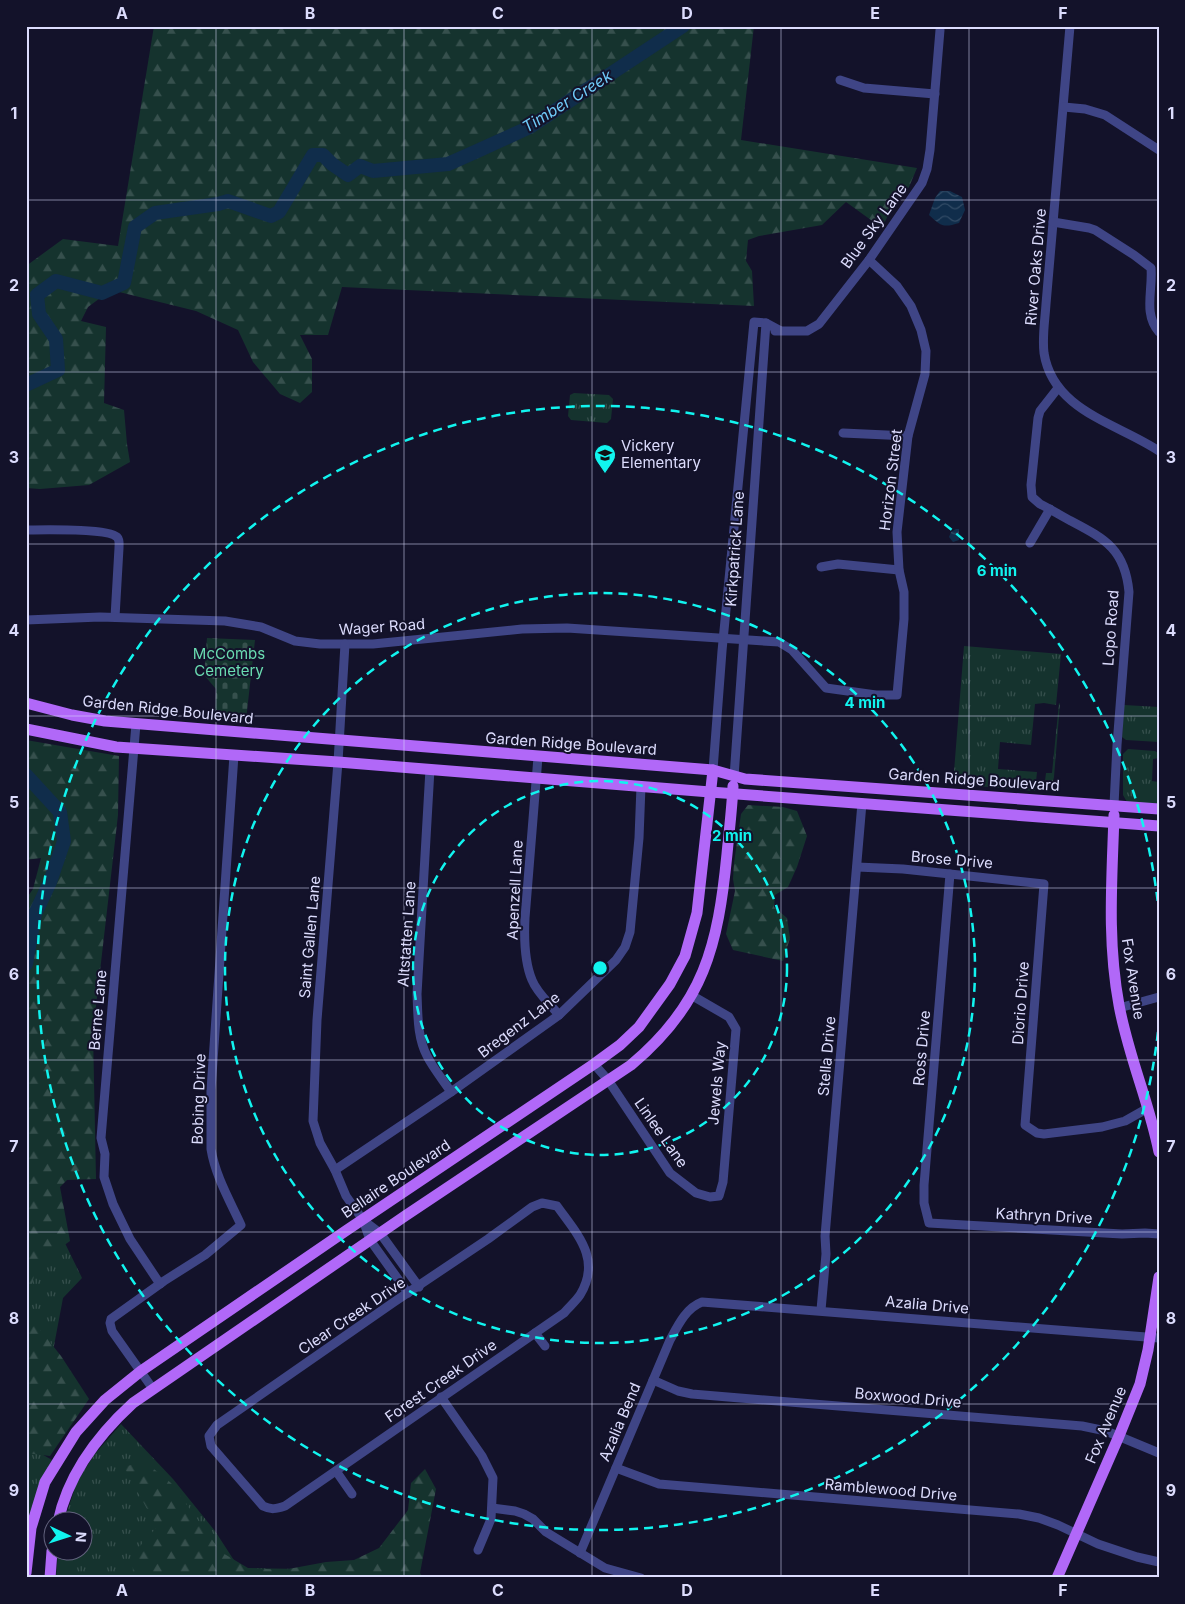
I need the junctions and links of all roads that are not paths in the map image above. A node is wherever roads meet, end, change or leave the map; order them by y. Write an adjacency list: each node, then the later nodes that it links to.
1 (1070, 26): 5 (street, River Oaks Drive)
2 (940, 30): 4 (street, Blue Sky Lane)
3 (840, 80): 4 (street)
4 (935, 94): 8 (street, Blue Sky Lane)
5 (1064, 108): 6 (street); 7 (street, River Oaks Drive)
6 (1159, 150)
7 (1053, 222): 12 (street); 14 (street, River Oaks Drive)
8 (869, 260): 10 (street, Blue Sky Lane); 16 (street, Horizon Street)
9 (766, 323): 10 (street, Blue Sky Lane); 11 (street, Kirkpatrick Lane); 13 (street, Kirkpatrick Lane)
10 (779, 330): 13 (street, Blue Sky Lane)
11 (753, 332): 13 (street); 25 (street, Kirkpatrick Lane)
12 (1159, 332)
13 (765, 334): 26 (street, Kirkpatrick Lane)
14 (1058, 388): 17 (street, River Oaks Drive); 18 (street, Lopo Road)
15 (844, 432): 16 (street)
16 (908, 436): 22 (street, Horizon Street)
17 (1159, 450)
18 (1050, 509): 20 (street); 46 (street, Lopo Road)
19 (26, 530): 23 (street)
20 (1030, 542)
21 (821, 567): 22 (street)
22 (899, 570): 28 (street, Horizon Street)
23 (115, 617): 24 (street, Wager Road); 27 (street, Wager Road)
24 (26, 620)
25 (723, 638): 26 (street, Wager Road); 27 (street, Wager Road); 38 (street, Kirkpatrick Lane)
26 (742, 640): 28 (street, Wager Road); 39 (street, Kirkpatrick Lane)
27 (345, 644): 32 (street, Saint Gallen Lane)
28 (898, 695)
29 (26, 703): 30 (main road, Garden Ridge Boulevard)
30 (136, 724): 32 (main road, Garden Ridge Boulevard); 33 (street, Berne Lane)
31 (26, 729): 33 (main road, Garden Ridge Boulevard)
32 (339, 741): 35 (main road, Garden Ridge Boulevard); 36 (street, Saint Gallen Lane)
33 (133, 748): 34 (main road, Garden Ridge Boulevard); 70 (street, Berne Lane)
34 (234, 755): 36 (main road, Garden Ridge Boulevard); 70 (street, Bobing Drive)
35 (538, 757): 38 (main road, Garden Ridge Boulevard); 40 (street, Apenzell Lane)
36 (338, 762): 37 (main road, Garden Ridge Boulevard); 62 (street, Saint Gallen Lane)
37 (430, 769): 40 (main road, Garden Ridge Boulevard); 59 (street, Altstatten Lane)
38 (713, 770): 39 (main road, Garden Ridge Boulevard); 43 (main road, Bellaire Boulevard)
39 (734, 777): 42 (main road, Garden Ridge Boulevard); 44 (main road)
40 (537, 778): 41 (main road, Garden Ridge Boulevard); 56 (street, Apenzell Lane)
41 (641, 786): 43 (main road, Garden Ridge Boulevard); 56 (street, Bregenz Lane)
42 (928, 791): 45 (main road); 46 (main road, Garden Ridge Boulevard)
43 (710, 792): 44 (main road, Garden Ridge Boulevard); 57 (main road, Bellaire Boulevard)
44 (732, 794): 45 (main road, Garden Ridge Boulevard); 53 (main road)
45 (862, 804): 48 (main road, Garden Ridge Boulevard); 50 (street, Stella Drive)
46 (1114, 806): 47 (main road, Garden Ridge Boulevard); 48 (main road, Fox Avenue)
47 (1159, 809)
48 (1114, 822): 49 (main road, Garden Ridge Boulevard); 55 (main road, Fox Avenue)
49 (1159, 826)
50 (857, 867): 51 (street, Brose Drive); 74 (street, Stella Drive)
51 (950, 874): 52 (street, Brose Drive); 66 (street, Ross Drive)
52 (1044, 884): 60 (street, Diorio Drive)
53 (691, 995): 58 (main road); 63 (street, Jewels Way)
54 (1159, 997): 55 (street)
55 (1119, 1008): 60 (main road, Fox Avenue)
56 (559, 1015): 59 (street, Bregenz Lane)
57 (594, 1064): 58 (street, Linlee Lane); 65 (main road, Bellaire Boulevard)
58 (608, 1080): 63 (street, Linlee Lane); 68 (main road)
59 (451, 1092): 62 (street, Bregenz Lane)
60 (1148, 1108): 61 (main road, Fox Avenue)
61 (1159, 1152)
62 (335, 1170): 65 (street, Saint Gallen Lane)
63 (719, 1196)
64 (557, 1206): 71 (street, Clear Creek Drive); 75 (street, Forest Creek Drive)
65 (363, 1220): 68 (street, Saint Gallen Lane); 78 (main road, Bellaire Boulevard)
66 (929, 1223): 67 (street, Kathryn Drive)
67 (1159, 1234)
68 (375, 1236): 71 (street); 72 (street); 80 (main road)
69 (1159, 1277): 76 (main road, Fox Avenue)
70 (160, 1284): 78 (street, Bobing Drive)
71 (419, 1287): 72 (street, Clear Creek Drive)
72 (408, 1293): 86 (street, Clear Creek Drive)
73 (694, 1305): 74 (street, Azalia Drive); 79 (street, Azalia Bend)
74 (821, 1310): 76 (street, Azalia Drive)
75 (535, 1333): 77 (street); 81 (street, Forest Creek Drive)
76 (1155, 1338): 82 (main road, Fox Avenue)
77 (545, 1346)
78 (140, 1371): 80 (street, Bobing Drive); 95 (main road, Bellaire Boulevard)
79 (653, 1380): 82 (street, Boxwood Drive); 84 (street, Azalia Bend)
80 (153, 1389): 89 (main road)
81 (441, 1397): 85 (street, Forest Creek Drive); 88 (street)
82 (1119, 1436): 83 (street, Boxwood Drive); 90 (main road, Fox Avenue)
83 (1159, 1453)
84 (616, 1468): 90 (street, Ramblewood Drive); 92 (street, Azalia Bend)
85 (336, 1471): 86 (street, Forest Creek Drive); 87 (street)
86 (236, 1475)
87 (352, 1494)
88 (492, 1508): 91 (street); 92 (street)
89 (59, 1512)
90 (1077, 1534): 94 (street, Ramblewood Drive); 98 (main road, Fox Avenue)
91 (478, 1550)
92 (580, 1553): 97 (street)
93 (51, 1562): 96 (main road)
94 (1159, 1562)
95 (26, 1573)
96 (50, 1578)
97 (641, 1578)
98 (1057, 1578)

